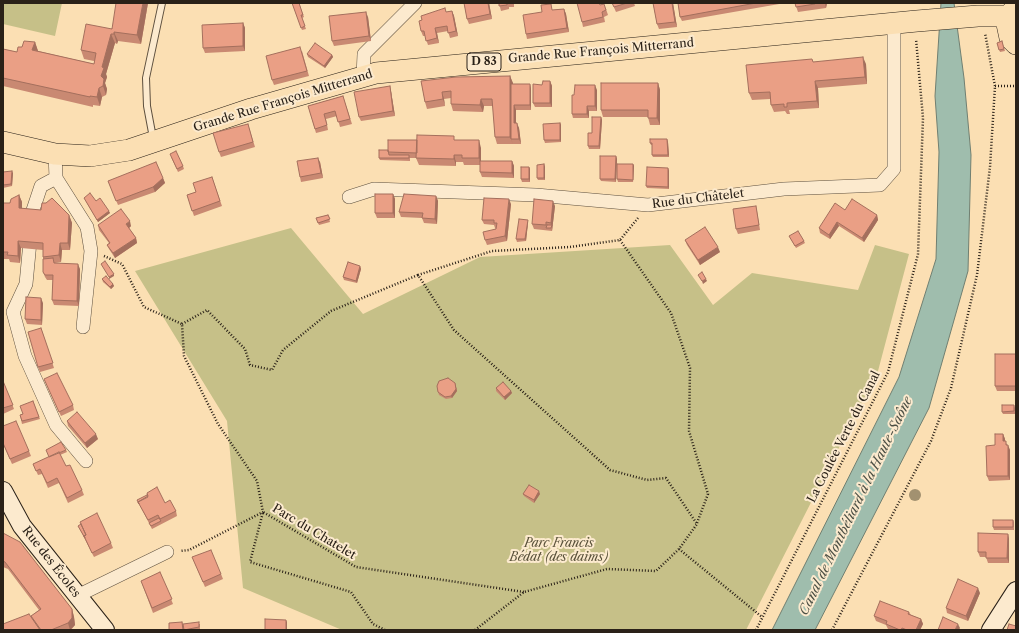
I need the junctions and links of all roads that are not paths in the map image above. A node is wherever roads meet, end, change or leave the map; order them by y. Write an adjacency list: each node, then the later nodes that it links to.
1 (162, 3): 7 (lane)
2 (415, 3): 6 (street)
3 (1012, 12): 4 (main road, Grande Rue François Mitterrand / D 83); 5 (main road)
4 (894, 23): 6 (main road, Grande Rue François Mitterrand / D 83); 11 (street, Rue du Châtelet)
5 (1016, 44)
6 (363, 77): 7 (main road, Grande Rue François Mitterrand / D 83)
7 (154, 141): 9 (main road, Grande Rue François Mitterrand / D 83)
8 (3, 142): 9 (main road, Grande Rue François Mitterrand / D 83)
9 (55, 154): 10 (street)
10 (56, 178): 12 (street); 13 (street)
11 (349, 197)
12 (83, 327)
13 (86, 461)
14 (3, 491): 17 (street, Rue des Écoles)
15 (167, 552): 17 (street)
16 (1016, 591): 19 (street)
17 (77, 596): 18 (street, Rue des Écoles)
18 (101, 629)
19 (991, 630)

